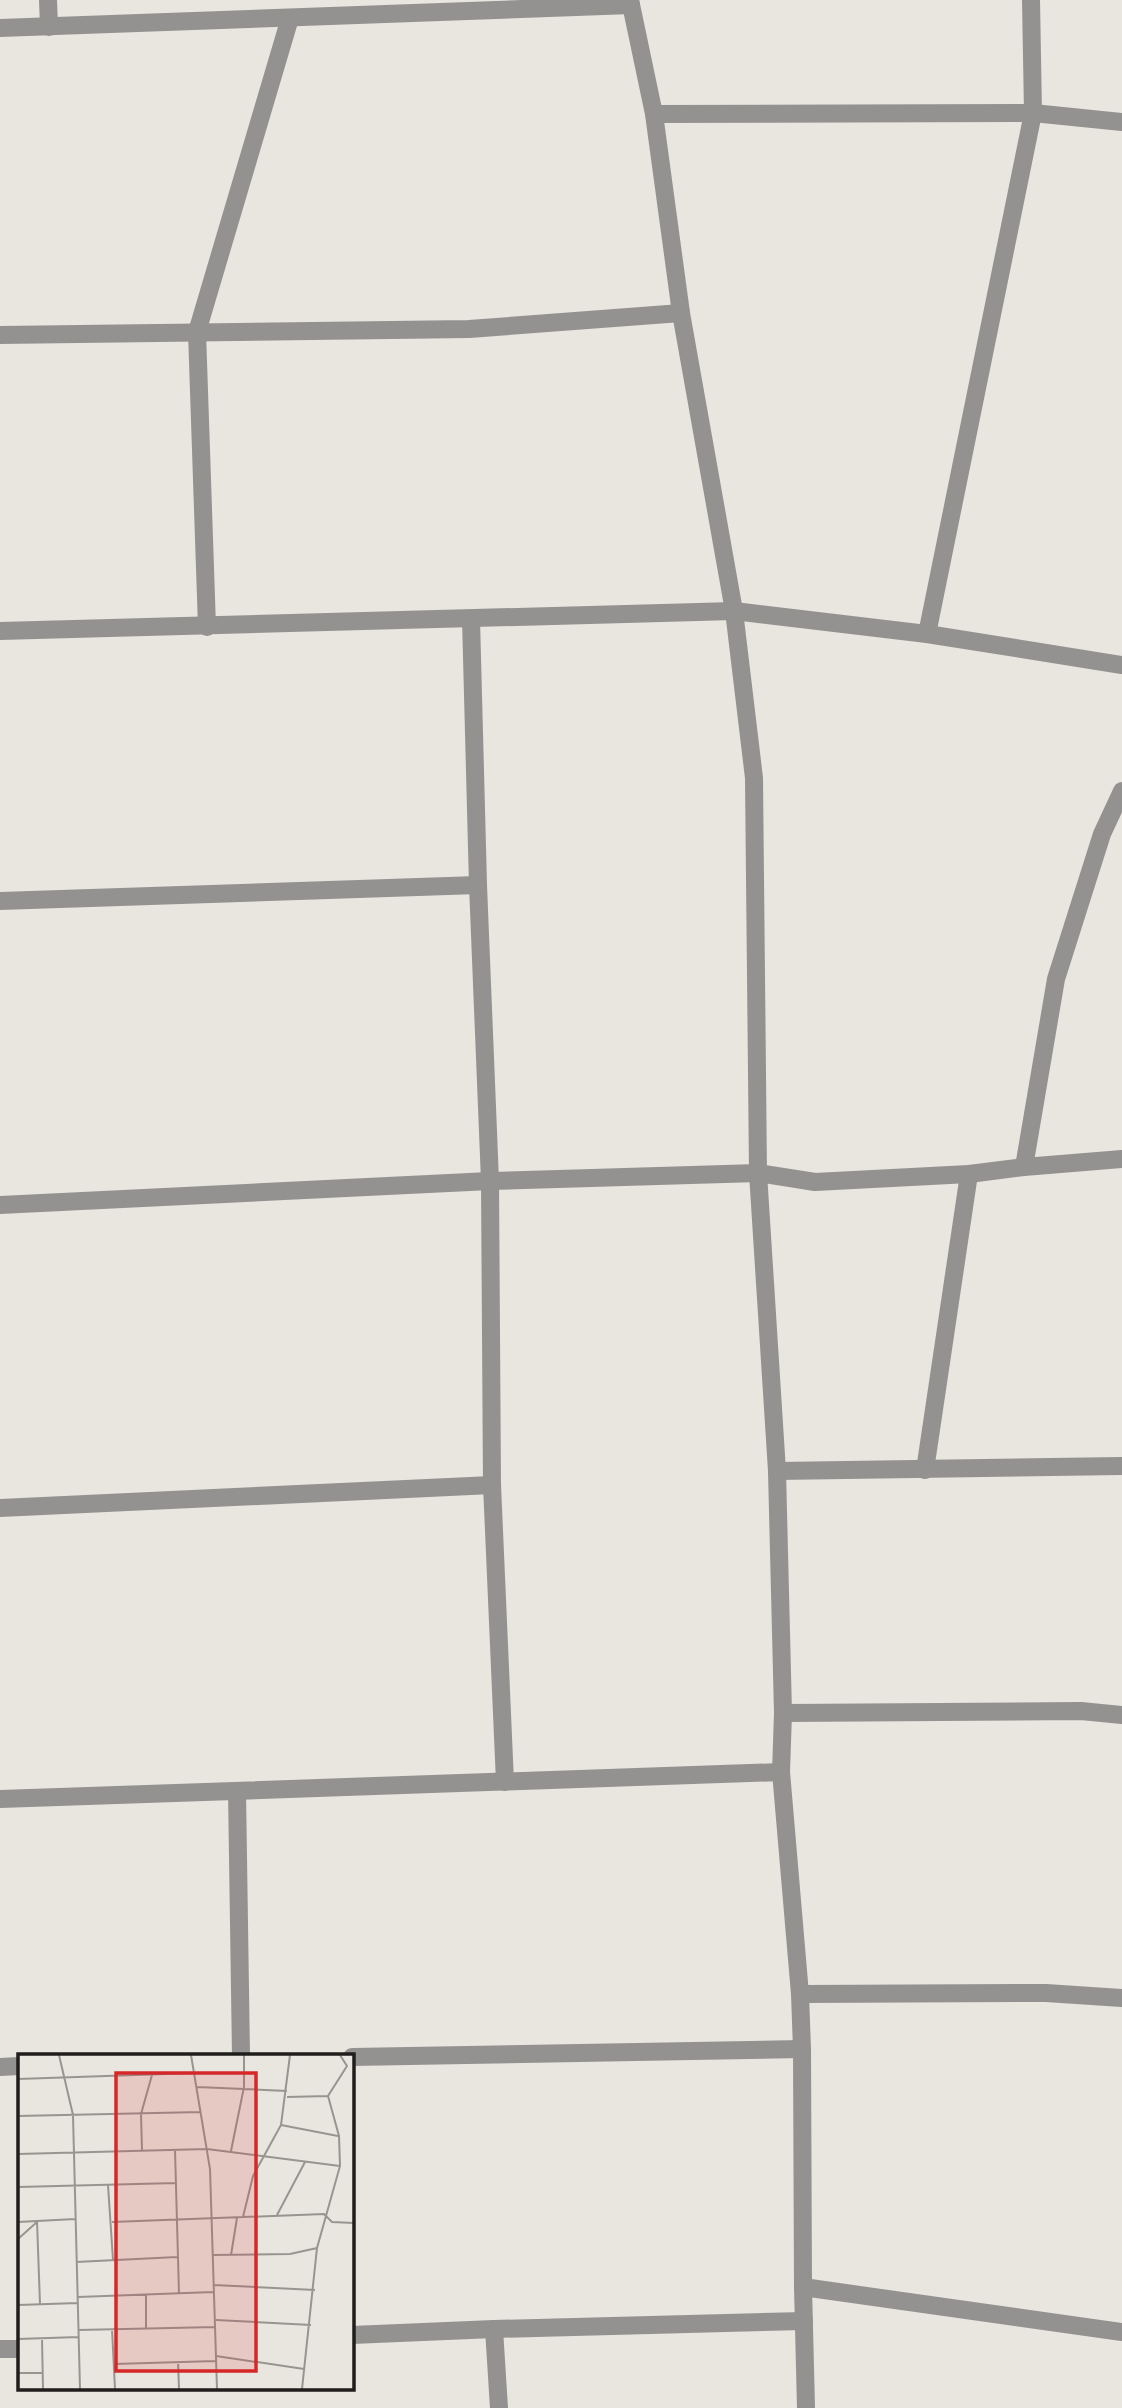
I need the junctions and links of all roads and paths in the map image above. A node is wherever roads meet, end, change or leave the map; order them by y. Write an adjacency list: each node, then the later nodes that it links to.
1 (48, 0): 5 (street)
2 (1031, 0): 7 (street)
3 (630, 3): 4 (street); 8 (street)
4 (290, 18): 5 (street); 11 (street)
5 (49, 27): 6 (street)
6 (0, 28)
7 (1033, 113): 8 (street); 9 (street); 17 (street)
8 (654, 114): 10 (street)
9 (1122, 122)
10 (681, 313): 11 (street); 13 (street)
11 (197, 332): 12 (street); 15 (street)
12 (0, 335)
13 (734, 611): 14 (street); 17 (street); 24 (street)
14 (471, 619): 15 (street); 20 (street)
15 (207, 627): 16 (street)
16 (0, 631)
17 (927, 634): 18 (street)
18 (1122, 665)
19 (1122, 791): 23 (street)
20 (478, 886): 21 (street); 26 (street)
21 (0, 901)
22 (1122, 1160): 23 (street)
23 (1024, 1167): 25 (street)
24 (758, 1173): 25 (street); 26 (street); 30 (street)
25 (969, 1174): 29 (street)
26 (490, 1181): 27 (street); 31 (street)
27 (0, 1205)
28 (1122, 1466): 29 (street)
29 (925, 1470): 30 (street)
30 (777, 1471): 33 (street)
31 (492, 1485): 32 (street); 36 (street)
32 (0, 1507)
33 (783, 1713): 34 (street); 35 (street)
34 (1122, 1715)
35 (781, 1772): 36 (street); 39 (street)
36 (505, 1782): 37 (street)
37 (237, 1791): 38 (street); 42 (street)
38 (0, 1799)
39 (800, 1994): 40 (street); 41 (street)
40 (1122, 1998)
41 (802, 2049): 43 (street); 46 (street)
42 (241, 2054)
43 (354, 2057)
44 (18, 2066): 45 (street)
45 (0, 2067)
46 (803, 2287): 47 (street); 49 (street)
47 (804, 2322): 48 (street); 54 (street)
48 (494, 2329): 50 (street); 53 (street)
49 (1122, 2332)
50 (354, 2335)
51 (18, 2348): 52 (street)
52 (0, 2349)
53 (499, 2408)
54 (806, 2408)

